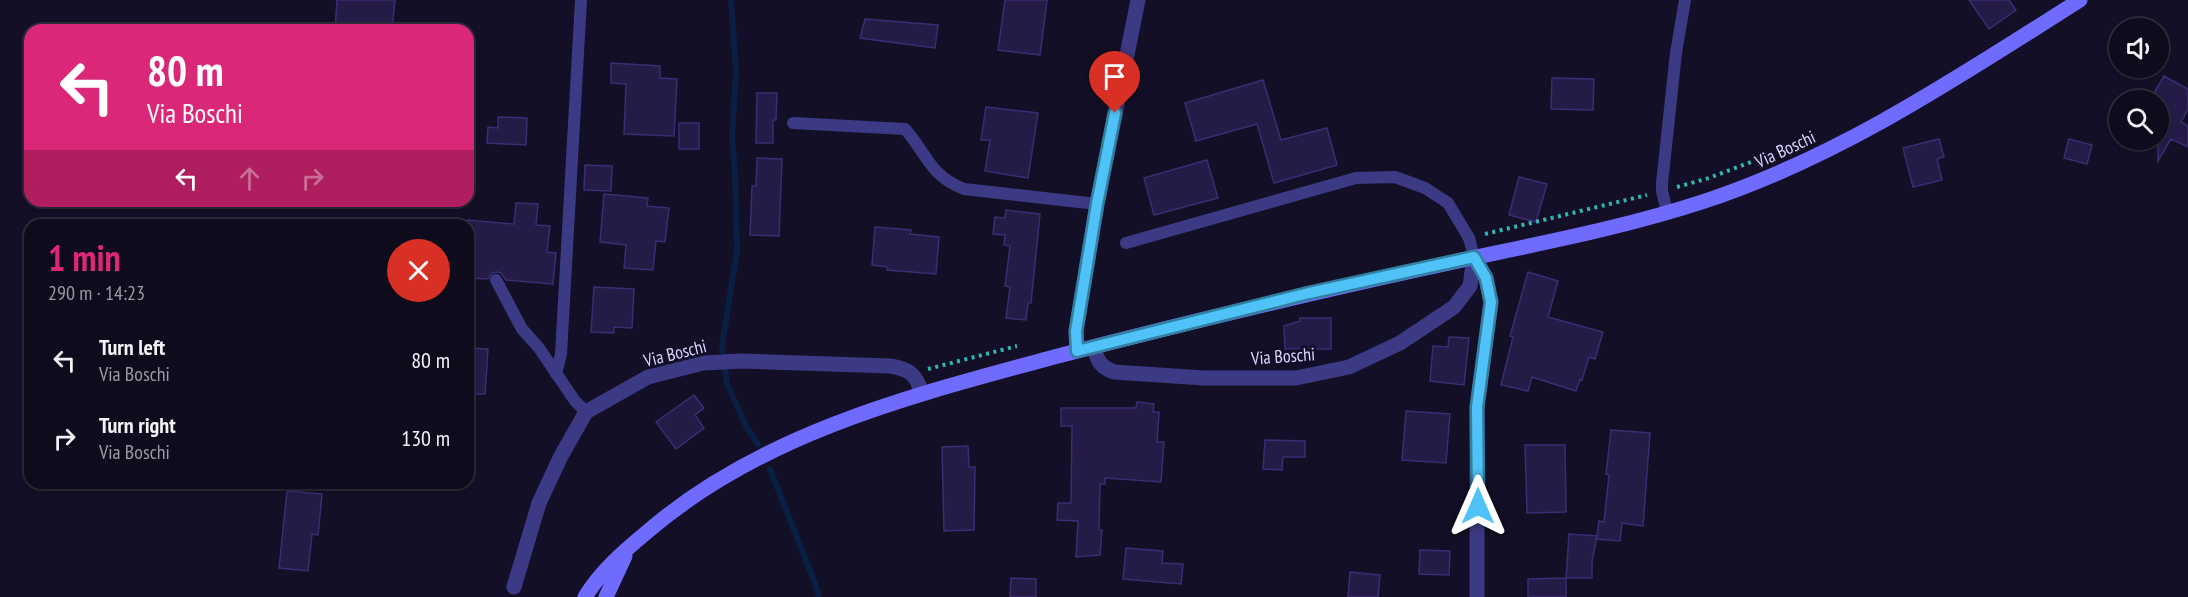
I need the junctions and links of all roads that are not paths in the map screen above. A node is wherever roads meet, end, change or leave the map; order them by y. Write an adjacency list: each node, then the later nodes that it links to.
1 (581, 0): 13 (lane)
2 (1138, 0): 6 (street)
3 (1685, 0): 7 (lane)
4 (2080, 0): 7 (main road, Via Boschi)
5 (793, 123): 6 (lane)
6 (1097, 204): 12 (street)
7 (1667, 212): 9 (main road, Via Boschi)
8 (1126, 243): 9 (lane)
9 (1474, 257): 11 (main road, Via Boschi); 11 (street, Via Boschi); 20 (street)
10 (496, 280): 13 (lane)
11 (1094, 347): 12 (main road, Via Boschi)
12 (1077, 351): 14 (main road, Via Boschi)
13 (556, 374): 15 (lane)
14 (922, 393): 15 (street, Via Boschi); 16 (main road, Via Boschi)
15 (586, 412): 17 (street)
16 (631, 545): 18 (main road, Via Boschi); 19 (main road, Via Boschi)
17 (514, 587)
18 (585, 597)
19 (606, 597)
20 (1477, 597)

